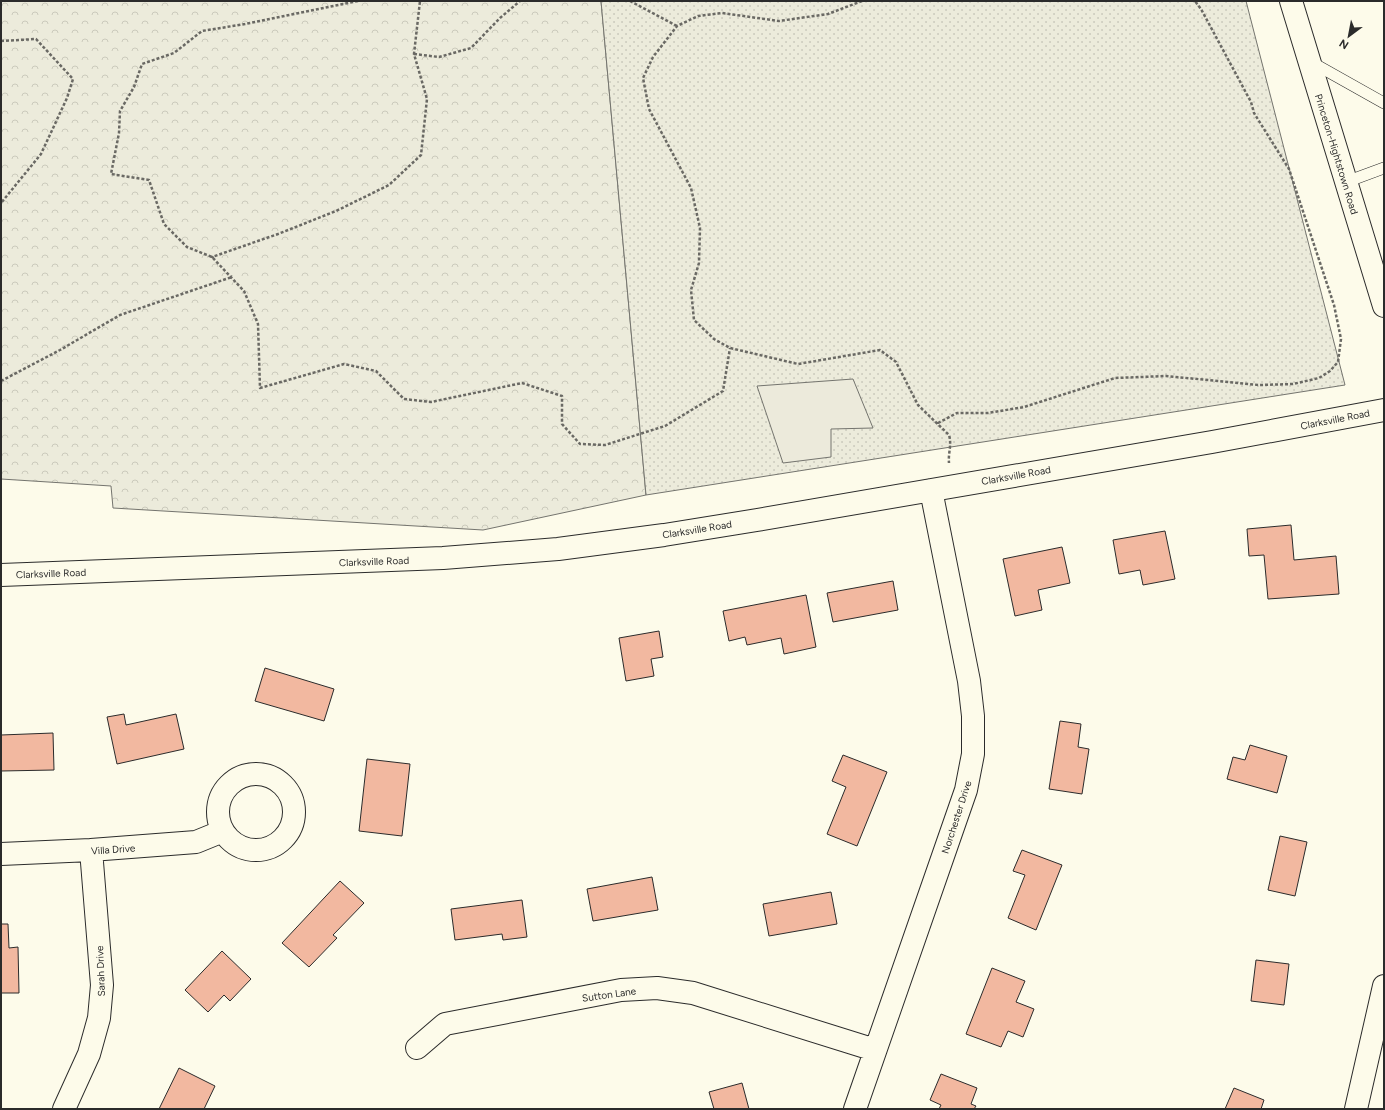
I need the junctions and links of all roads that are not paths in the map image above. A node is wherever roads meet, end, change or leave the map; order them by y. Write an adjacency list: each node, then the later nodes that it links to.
1 (1291, 1): 2 (street, Princeton-Hightstown Road)
2 (1310, 61): 3 (lane); 5 (street, Princeton-Hightstown Road)
3 (1384, 103)
4 (1384, 168): 5 (lane)
5 (1346, 182): 6 (street, Princeton-Hightstown Road)
6 (1384, 306)
7 (1384, 410): 8 (street, Clarksville Road)
8 (931, 490): 9 (street, Clarksville Road); 15 (street, Norchester Drive)
9 (1, 575)
10 (223, 831): 11 (street, Villa Drive)
11 (91, 850): 12 (street, Villa Drive); 16 (street, Sarah Drive)
12 (1, 854)
13 (1384, 986): 18 (street)
14 (417, 1048): 15 (street, Sutton Lane)
15 (875, 1050): 17 (street, Norchester Drive)
16 (64, 1109)
17 (854, 1109)
18 (1356, 1109)

